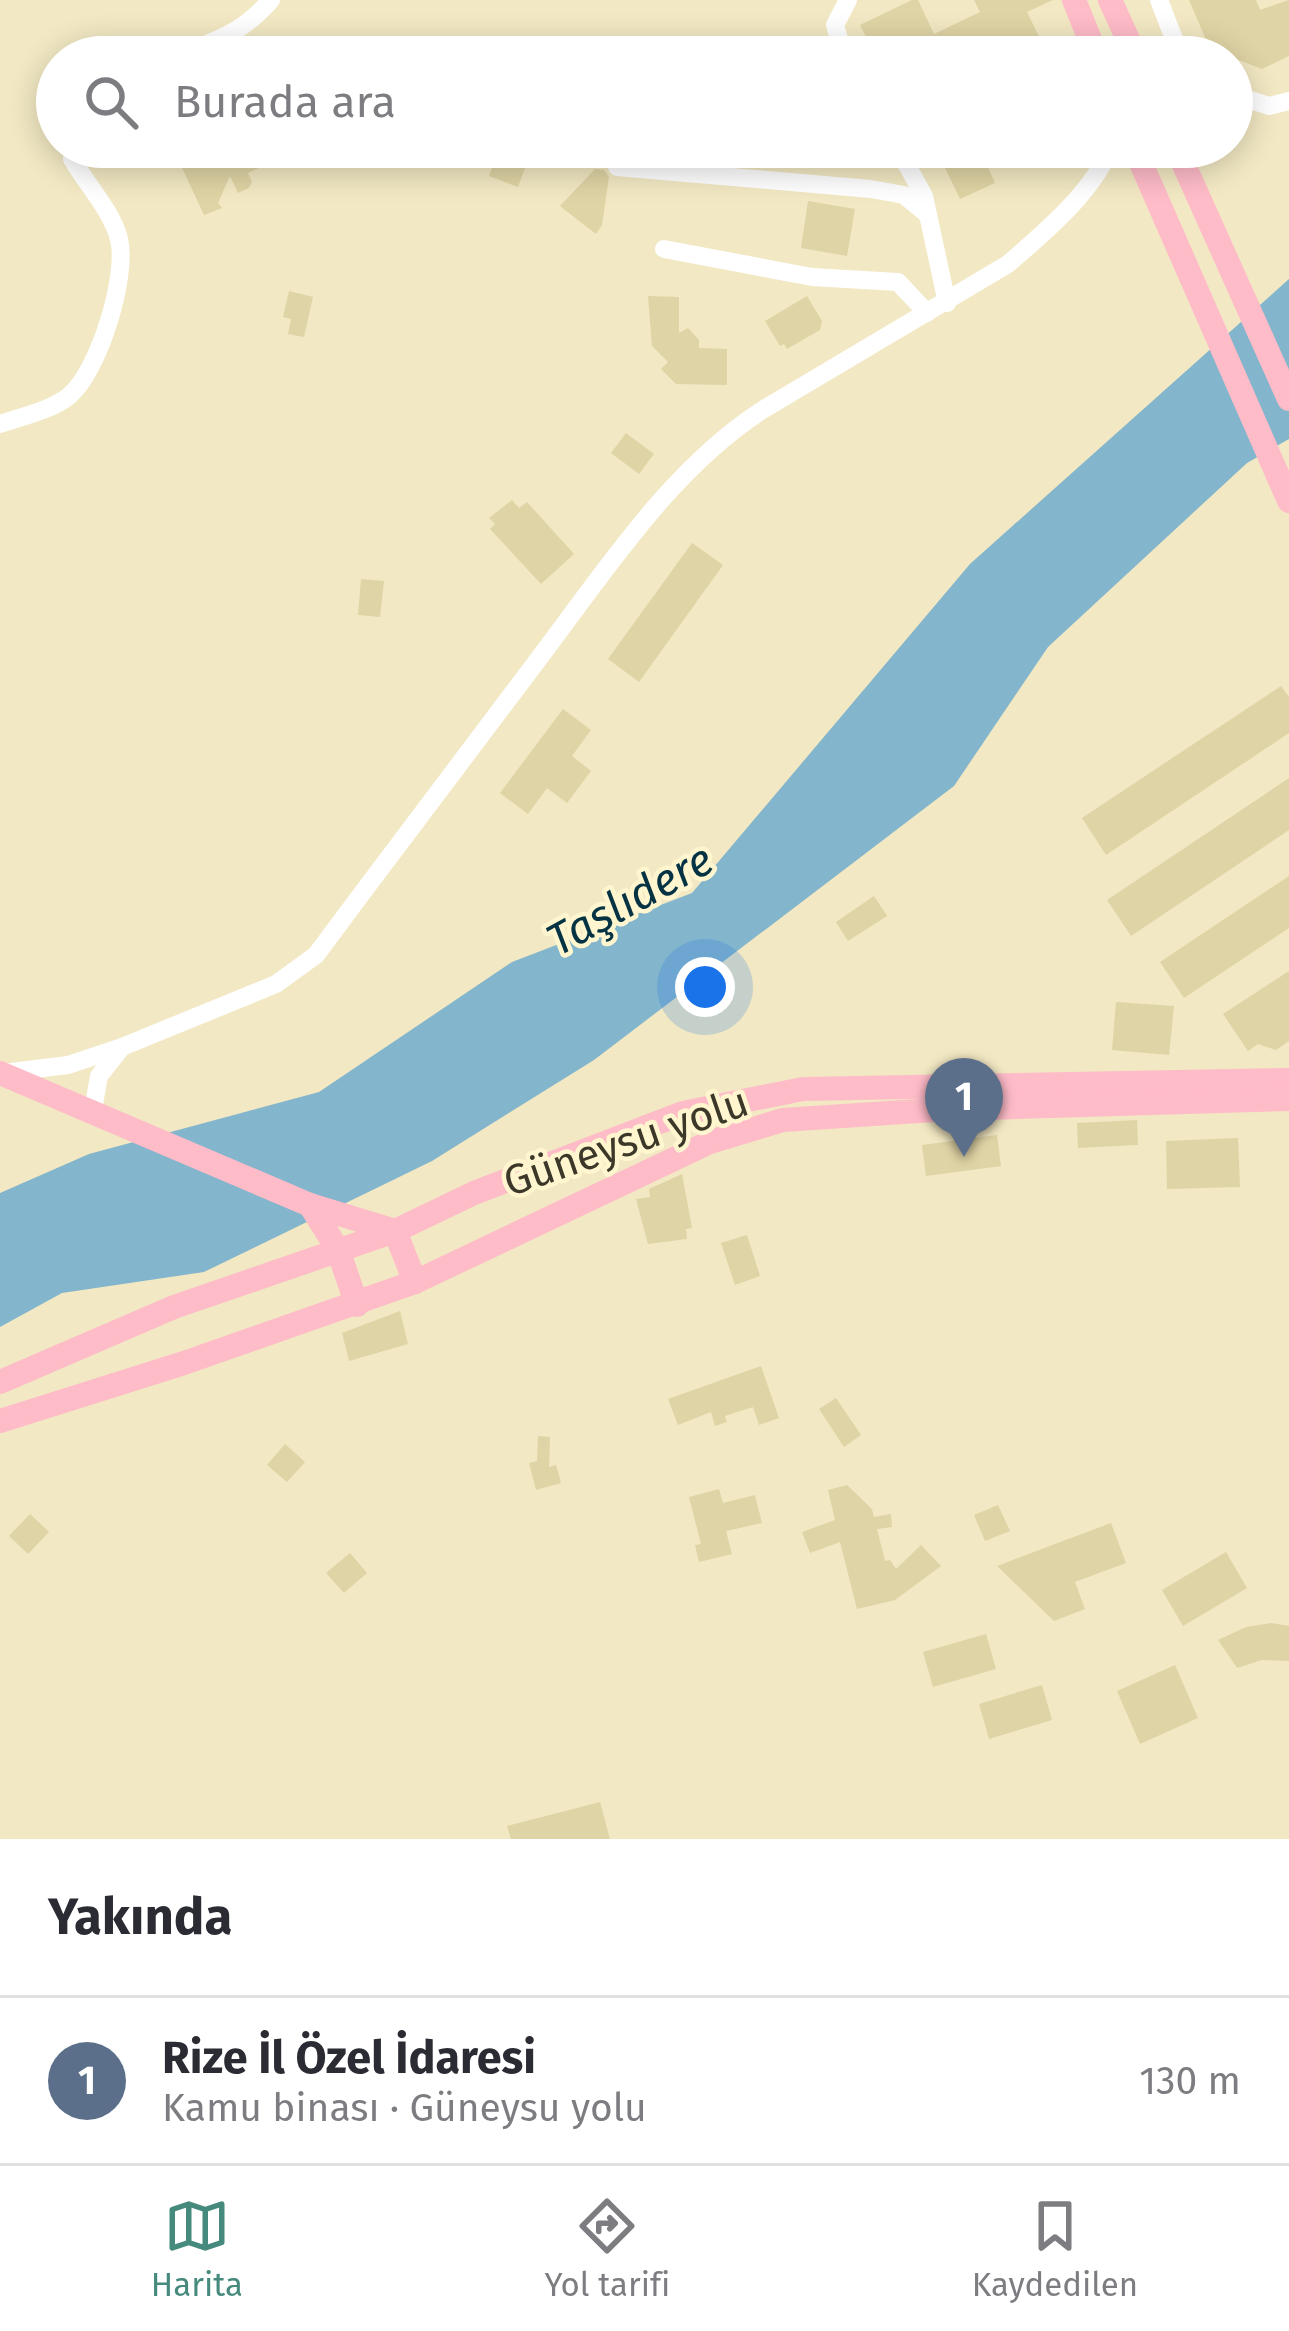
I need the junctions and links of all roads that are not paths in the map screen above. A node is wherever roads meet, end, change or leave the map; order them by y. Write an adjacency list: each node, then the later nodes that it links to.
1 (271, 0): 6 (street)
2 (848, 0): 7 (street)
3 (1074, 0): 8 (main road)
4 (1110, 0): 9 (main road)
5 (1159, 0): 10 (street)
6 (229, 36)
7 (839, 36)
8 (1089, 36)
9 (1126, 36)
10 (1173, 36)
11 (1289, 100): 12 (street)
12 (1253, 101)
13 (77, 168): 24 (street)
14 (639, 168): 19 (street)
15 (909, 168): 19 (street)
16 (1102, 168): 21 (street)
17 (1143, 168): 25 (main road)
18 (1185, 168): 23 (main road)
19 (927, 214): 21 (street)
20 (664, 249): 22 (street)
21 (947, 303): 22 (street)
22 (927, 313): 26 (street)
23 (1289, 399)
24 (0, 424)
25 (1289, 500)
26 (122, 1047): 27 (street); 30 (street)
27 (1, 1073): 30 (main road)
28 (1289, 1080): 32 (main road, Güneysu yolu)
29 (1289, 1099): 34 (main road)
30 (101, 1113): 31 (main road)
31 (310, 1205): 32 (main road); 33 (main road)
32 (395, 1231): 33 (main road, Güneysu yolu); 34 (main road)
33 (338, 1250): 35 (main road); 36 (main road, Güneysu yolu)
34 (415, 1282): 35 (main road)
35 (357, 1305): 37 (main road)
36 (0, 1382)
37 (0, 1421)

